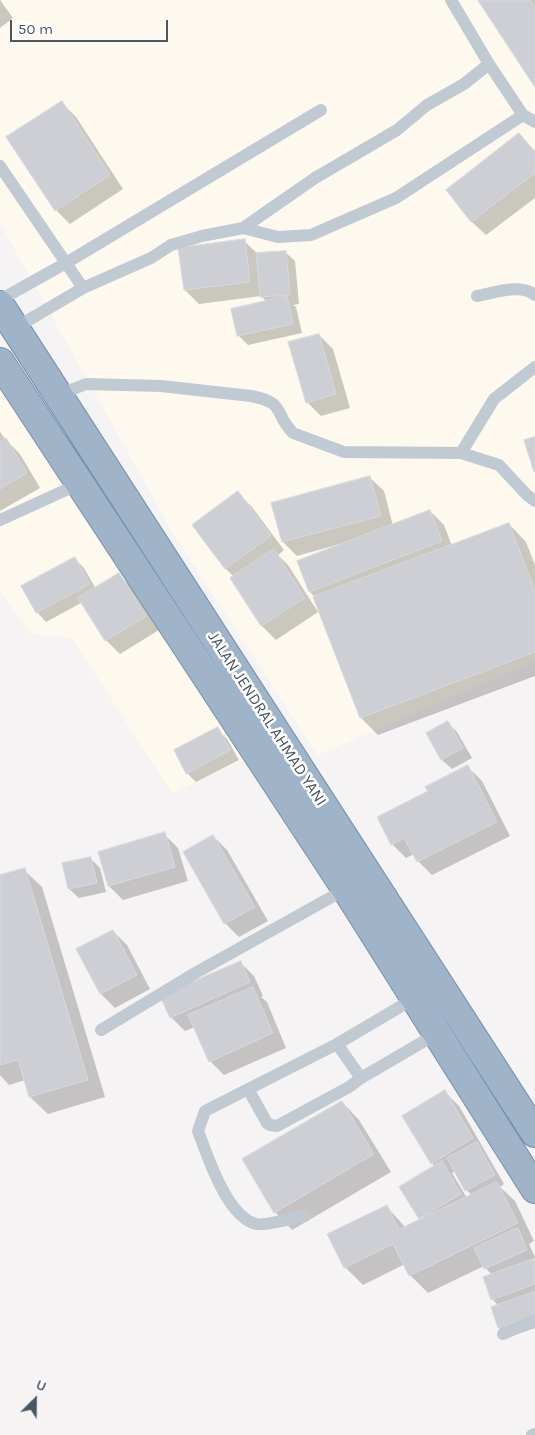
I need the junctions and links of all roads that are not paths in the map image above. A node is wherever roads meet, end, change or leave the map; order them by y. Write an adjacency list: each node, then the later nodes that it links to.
1 (451, 0): 2 (lane)
2 (489, 64): 4 (lane); 7 (lane)
3 (320, 110): 8 (lane)
4 (523, 115): 5 (lane); 7 (lane)
5 (535, 122)
6 (0, 166): 8 (lane)
7 (243, 228): 9 (lane)
8 (66, 263): 9 (lane); 12 (lane)
9 (83, 288): 14 (lane)
10 (535, 295): 11 (lane)
11 (477, 296)
12 (0, 300)
13 (0, 305): 14 (highway, JALAN JENDRAL AHMAD YANI)
14 (14, 328): 17 (highway, JALAN JENDRAL AHMAD YANI)
15 (0, 362): 19 (highway, JALAN JENDRAL AHMAD YANI)
16 (535, 367): 18 (lane)
17 (58, 396): 18 (lane); 29 (highway, JALAN JENDRAL AHMAD YANI)
18 (461, 453): 20 (lane)
19 (79, 484): 21 (lane); 22 (highway, JALAN JENDRAL AHMAD YANI)
20 (535, 500)
21 (0, 520)
22 (346, 889): 23 (highway, JALAN JENDRAL AHMAD YANI); 24 (lane)
23 (415, 998): 25 (highway, JALAN JENDRAL AHMAD YANI); 26 (lane)
24 (102, 1030)
25 (438, 1032): 27 (lane); 30 (highway, JALAN JENDRAL AHMAD YANI)
26 (337, 1044): 27 (lane); 28 (lane)
27 (361, 1078): 28 (lane)
28 (248, 1089): 31 (lane)
29 (535, 1133)
30 (535, 1189)
31 (306, 1216)
32 (535, 1320): 33 (lane)
33 (503, 1334)

